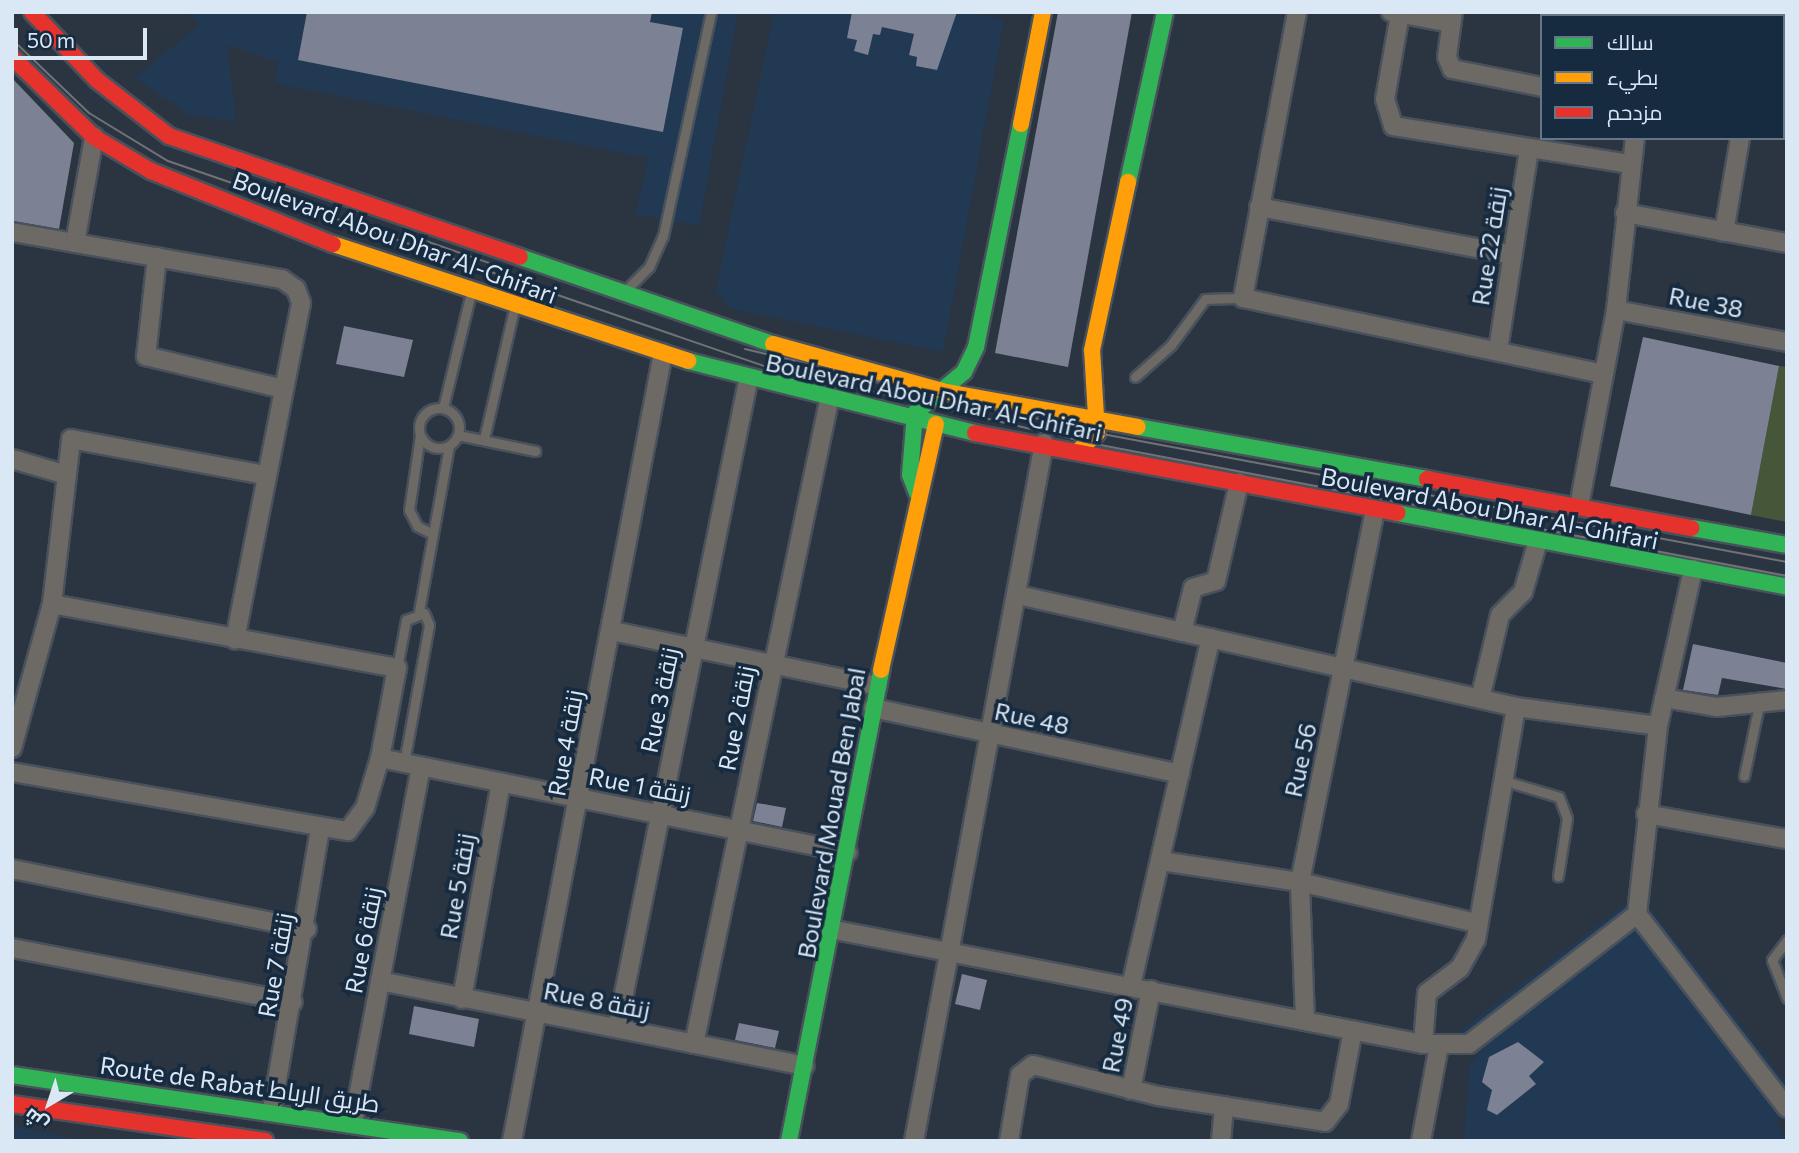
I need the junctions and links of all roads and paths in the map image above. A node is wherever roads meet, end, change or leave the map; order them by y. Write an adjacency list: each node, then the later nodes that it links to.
1 (32, 12): 24 (street, Boulevard Abou Dhar Al-Ghifari)
2 (711, 12): 24 (lane)
3 (1043, 12): 35 (street)
4 (1165, 12): 38 (street)
5 (1297, 12): 15 (street)
6 (1395, 13): 7 (street); 13 (street)
7 (1452, 18): 9 (street)
8 (12, 57): 10 (street, Boulevard Abou Dhar Al-Ghifari)
9 (1540, 87)
10 (94, 137): 19 (street); 23 (street, Boulevard Abou Dhar Al-Ghifari)
11 (1635, 140): 14 (street)
12 (1740, 140): 17 (street)
13 (1529, 149): 14 (street); 21 (street, Rue 22 زنقة)
14 (1629, 164): 16 (street)
15 (1259, 207): 21 (street); 25 (street)
16 (1625, 213): 17 (street); 27 (street)
17 (1724, 232): 20 (street)
18 (12, 233): 19 (street)
19 (75, 243): 22 (street)
20 (1787, 243)
21 (1513, 254): 29 (street, Rue 22 زنقة)
22 (157, 257): 34 (street); 34 (street)
23 (471, 290): 26 (street, Boulevard Abou Dhar Al-Ghifari); 37 (lane)
24 (626, 290): 35 (street, Boulevard Abou Dhar Al-Ghifari)
25 (1243, 299): 29 (street); 32 (lane)
26 (515, 305): 30 (street, Boulevard Abou Dhar Al-Ghifari); 43 (lane)
27 (1616, 310): 28 (street, Rue 38); 31 (street)
28 (1787, 342)
29 (1498, 350): 31 (street)
30 (663, 353): 33 (street, Boulevard Abou Dhar Al-Ghifari); 63 (street, Rue 4 زنقة)
31 (1604, 374): 53 (street)
32 (1135, 377)
33 (748, 381): 36 (street, Boulevard Abou Dhar Al-Ghifari); 67 (street, Rue 3 زنقة)
34 (283, 389): 50 (street)
35 (942, 391): 38 (street, Boulevard Abou Dhar Al-Ghifari); 39 (street)
36 (828, 401): 39 (street, Boulevard Abou Dhar Al-Ghifari); 68 (street, Rue 2 زنقة)
37 (443, 408): 41 (lane); 42 (lane)
38 (1097, 415): 47 (street); 53 (street, Boulevard Abou Dhar Al-Ghifari)
39 (913, 421): 40 (street, Boulevard Abou Dhar Al-Ghifari); 52 (street, Boulevard Mouad Ben Jabal)
40 (936, 424): 44 (street, Boulevard Abou Dhar Al-Ghifari); 52 (street, Boulevard Mouad Ben Jabal)
41 (420, 435): 45 (lane); 55 (lane)
42 (458, 435): 43 (lane); 45 (lane)
43 (484, 439): 46 (lane)
44 (1044, 443): 47 (street, Boulevard Abou Dhar Al-Ghifari); 60 (street)
45 (449, 446): 55 (lane)
46 (535, 451)
47 (1078, 451): 51 (street, Boulevard Abou Dhar Al-Ghifari)
48 (12, 459): 49 (street)
49 (63, 474): 50 (street); 61 (street)
50 (265, 475): 66 (street)
51 (1238, 482): 54 (street, Boulevard Abou Dhar Al-Ghifari); 64 (street)
52 (917, 493): 71 (street, Boulevard Mouad Ben Jabal)
53 (1579, 506): 57 (street, Boulevard Abou Dhar Al-Ghifari)
54 (1375, 510): 56 (street, Boulevard Abou Dhar Al-Ghifari); 69 (street, Rue 56)
55 (431, 533): 62 (lane)
56 (1538, 541): 58 (street, Boulevard Abou Dhar Al-Ghifari); 74 (street)
57 (1787, 545)
58 (1693, 569): 59 (street, Boulevard Abou Dhar Al-Ghifari); 73 (street)
59 (1787, 587)
60 (1018, 595): 64 (street); 80 (street)
61 (52, 604): 66 (street); 72 (street)
62 (419, 611): 70 (lane); 83 (lane)
63 (612, 631): 67 (street); 89 (street, Rue 4 زنقة)
64 (1182, 632): 65 (street)
65 (1211, 638): 69 (street); 85 (street)
66 (235, 640): 70 (street)
67 (695, 648): 68 (street); 90 (street, Rue 3 زنقة)
68 (771, 666): 71 (street); 93 (street, Rue 2 زنقة)
69 (1345, 667): 74 (street); 99 (street, Rue 56)
70 (397, 668): 82 (street)
71 (877, 686): 78 (street, Boulevard Mouad Ben Jabal)
72 (20, 689): 81 (street)
73 (1664, 698): 75 (street); 79 (street)
74 (1480, 699): 77 (street)
75 (1761, 699): 76 (street); 86 (lane)
76 (1787, 700)
77 (1516, 707): 79 (street); 87 (street)
78 (873, 708): 80 (street, Rue 48); 95 (street, Boulevard Mouad Ben Jabal)
79 (1658, 726): 91 (street)
80 (989, 734): 85 (street, Rue 48); 106 (street)
81 (12, 748)
82 (380, 758): 83 (street, Rue 1 زنقة); 92 (street)
83 (413, 764): 88 (street, Rue 1 زنقة); 107 (street, Rue 6 زنقة)
84 (12, 772): 92 (street)
85 (1180, 775): 96 (street)
86 (1744, 776)
87 (1500, 780): 98 (lane); 101 (street)
88 (500, 782): 89 (street, Rue 1 زنقة); 111 (street, Rue 5 زنقة)
89 (580, 798): 90 (street, Rue 1 زنقة); 113 (street, Rue 4 زنقة)
90 (660, 814): 93 (street, Rue 1 زنقة); 115 (street, Rue 3 زنقة)
91 (1646, 814): 94 (street); 100 (street)
92 (320, 828): 102 (street, Rue 7 زنقة)
93 (738, 830): 95 (street, Rue 1 زنقة); 117 (street, Rue 2 زنقة)
94 (1787, 839)
95 (848, 852): 103 (street, Boulevard Mouad Ben Jabal)
96 (1161, 861): 99 (street); 108 (street)
97 (12, 869): 102 (street)
98 (1558, 876)
99 (1300, 882): 101 (street); 114 (street, Rue 56)
100 (1637, 914): 118 (street); 124 (street)
101 (1476, 923): 118 (street)
102 (307, 929): 112 (street, Rue 7 زنقة)
103 (835, 930): 106 (street); 119 (street, Boulevard Mouad Ben Jabal)
104 (1787, 940): 110 (lane)
105 (12, 948): 112 (street)
106 (949, 948): 108 (street); 131 (street)
107 (380, 981): 111 (street, Rue 8 زنقة); 126 (street, Rue 6 زنقة)
108 (1131, 986): 109 (street)
109 (1151, 989): 114 (street); 121 (street, Rue 49)
110 (1787, 998)
111 (462, 999): 113 (street, Rue 8 زنقة)
112 (293, 1002): 125 (street, Rue 7 زنقة)
113 (540, 1014): 115 (street, Rue 8 زنقة); 129 (street, Rue 4 زنقة)
114 (1305, 1020): 116 (street)
115 (617, 1028): 117 (street, Rue 8 زنقة)
116 (1353, 1030): 118 (street); 123 (street)
117 (694, 1044): 119 (street, Rue 8 زنقة)
118 (1431, 1045): 134 (street)
119 (805, 1066): 130 (street, Boulevard Mouad Ben Jabal)
120 (12, 1075): 125 (street, Route de Rabat طريق الرباط)
121 (1131, 1090): 123 (street); 132 (street)
122 (12, 1104): 127 (street, Route de Rabat طريق الرباط)
123 (1224, 1106): 133 (street)
124 (1787, 1108)
125 (272, 1110): 126 (street, Route de Rabat طريق الرباط)
126 (353, 1123): 128 (street, Route de Rabat طريق الرباط)
127 (265, 1141)
128 (460, 1141)
129 (512, 1141)
130 (789, 1141)
131 (914, 1141)
132 (1009, 1141)
133 (1221, 1141)
134 (1421, 1141)

